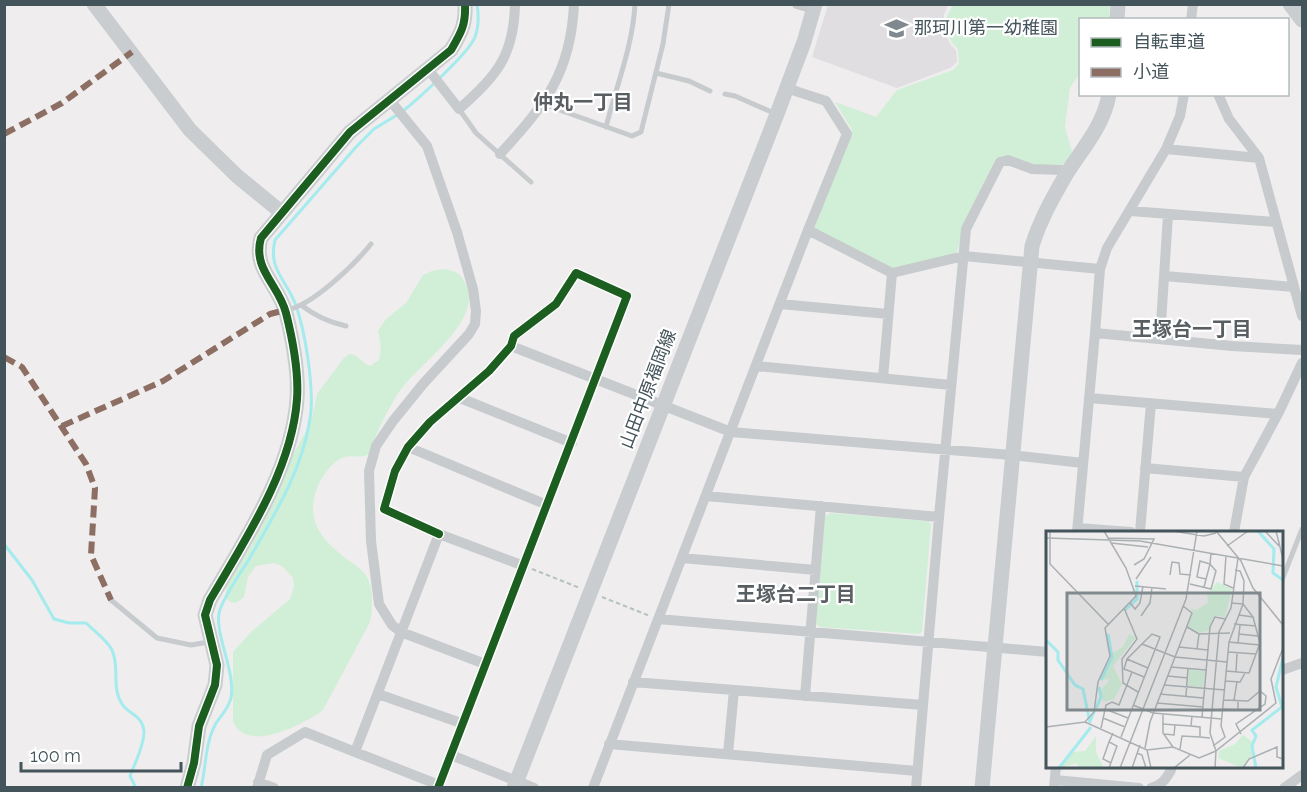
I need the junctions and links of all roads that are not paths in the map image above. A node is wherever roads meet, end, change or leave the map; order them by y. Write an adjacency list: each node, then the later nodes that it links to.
1 (94, 4): 30 (street)
2 (465, 4): 11 (street)
3 (515, 4): 21 (street)
4 (574, 4): 20 (street)
5 (635, 4): 23 (lane)
6 (669, 4): 12 (lane)
7 (797, 4): 9 (street)
8 (1290, 4): 10 (street)
9 (814, 7): 13 (street, 山田中原福岡線)
10 (1302, 20)
11 (428, 69): 19 (street); 21 (street)
12 (656, 73): 14 (lane); 23 (lane)
13 (786, 88): 22 (street, 山田中原福岡線); 33 (street)
14 (710, 91)
15 (724, 94): 22 (lane)
16 (1107, 96): 27 (street)
17 (1184, 96): 24 (street)
18 (1219, 96): 26 (street)
19 (389, 99): 30 (street); 85 (street)
20 (543, 104): 23 (lane); 25 (street)
21 (459, 109): 25 (lane)
22 (777, 114): 59 (street, 山田中原福岡線)
23 (606, 127)
24 (1166, 149): 26 (street); 29 (street)
25 (500, 153): 28 (lane)
26 (1258, 159): 32 (street)
27 (1067, 174): 35 (street); 36 (street)
28 (531, 182)
29 (1130, 211): 31 (street); 37 (street)
30 (281, 212): 43 (street)
31 (1168, 214): 32 (street); 39 (street)
32 (1276, 222): 40 (street)
33 (808, 230): 38 (street); 41 (street)
34 (371, 244): 42 (lane)
35 (964, 256): 36 (street); 38 (street); 55 (street)
36 (1030, 262): 37 (street); 65 (street)
37 (1100, 269): 47 (street)
38 (892, 273): 44 (street)
39 (1164, 276): 40 (street); 48 (street)
40 (1294, 287): 45 (street)
41 (780, 304): 44 (street); 52 (street)
42 (301, 305): 43 (lane); 46 (lane)
43 (286, 310): 87 (street)
44 (888, 314): 53 (street)
45 (1302, 316)
46 (346, 326)
47 (1095, 333): 48 (street); 57 (street)
48 (1160, 339): 50 (street)
49 (511, 346): 54 (street); 54 (street); 56 (street)
50 (1302, 350)
51 (1302, 363): 60 (street)
52 (756, 366): 53 (street); 61 (street)
53 (883, 378): 55 (street)
54 (596, 379): 59 (street); 62 (street)
55 (951, 385): 64 (street)
56 (459, 398): 62 (street); 63 (street)
57 (1089, 398): 58 (street); 66 (street)
58 (1151, 403): 60 (street); 67 (street)
59 (662, 406): 61 (street); 109 (street, 山田中原福岡線)
60 (1278, 414): 68 (street)
61 (731, 432): 64 (street); 69 (street)
62 (572, 443): 70 (street)
63 (408, 447): 70 (street); 78 (street)
64 (946, 450): 65 (street); 72 (street)
65 (1011, 455): 66 (street); 89 (street)
66 (1083, 463): 74 (street)
67 (1146, 468): 68 (street); 76 (street)
68 (1244, 477): 77 (street)
69 (706, 496): 71 (street); 79 (street)
70 (547, 505): 80 (street)
71 (821, 506): 72 (street); 81 (street)
72 (939, 517): 88 (street)
73 (1302, 529): 82 (lane)
74 (1077, 530): 75 (street)
75 (1104, 531)
76 (1140, 531)
77 (1234, 531)
78 (439, 534): 80 (street); 85 (street)
79 (682, 558): 81 (street); 84 (street)
80 (524, 566): 92 (street)
81 (816, 570): 86 (street)
82 (1283, 575)
83 (111, 600): 87 (lane)
84 (658, 619): 86 (street); 94 (street)
85 (401, 632): 92 (street); 96 (street)
86 (811, 632): 88 (street); 97 (street)
87 (210, 642): 112 (street)
88 (928, 643): 89 (street); 98 (street)
89 (995, 647): 90 (street); 117 (street)
90 (1046, 652)
91 (1302, 663): 93 (street)
92 (485, 664): 99 (street)
93 (1283, 668)
94 (633, 682): 95 (street); 100 (street)
95 (734, 690): 97 (street); 102 (street)
96 (378, 694): 99 (street); 101 (street)
97 (805, 696): 98 (street)
98 (923, 705): 106 (street)
99 (461, 723): 103 (street)
100 (609, 744): 102 (street); 115 (street)
101 (355, 752): 108 (street); 111 (street)
102 (728, 754): 106 (street)
103 (451, 755): 109 (street); 111 (street)
104 (1056, 768): 110 (street)
105 (1172, 768): 119 (street)
106 (917, 771): 116 (street)
107 (1302, 775): 120 (street)
108 (257, 784): 113 (street)
109 (515, 784): 114 (street)
110 (1055, 784): 118 (street)
111 (438, 786)
112 (187, 788)
113 (274, 788)
114 (534, 788)
115 (593, 788)
116 (916, 788)
117 (982, 788)
118 (1139, 788)
119 (1152, 788)
120 (1284, 788)

